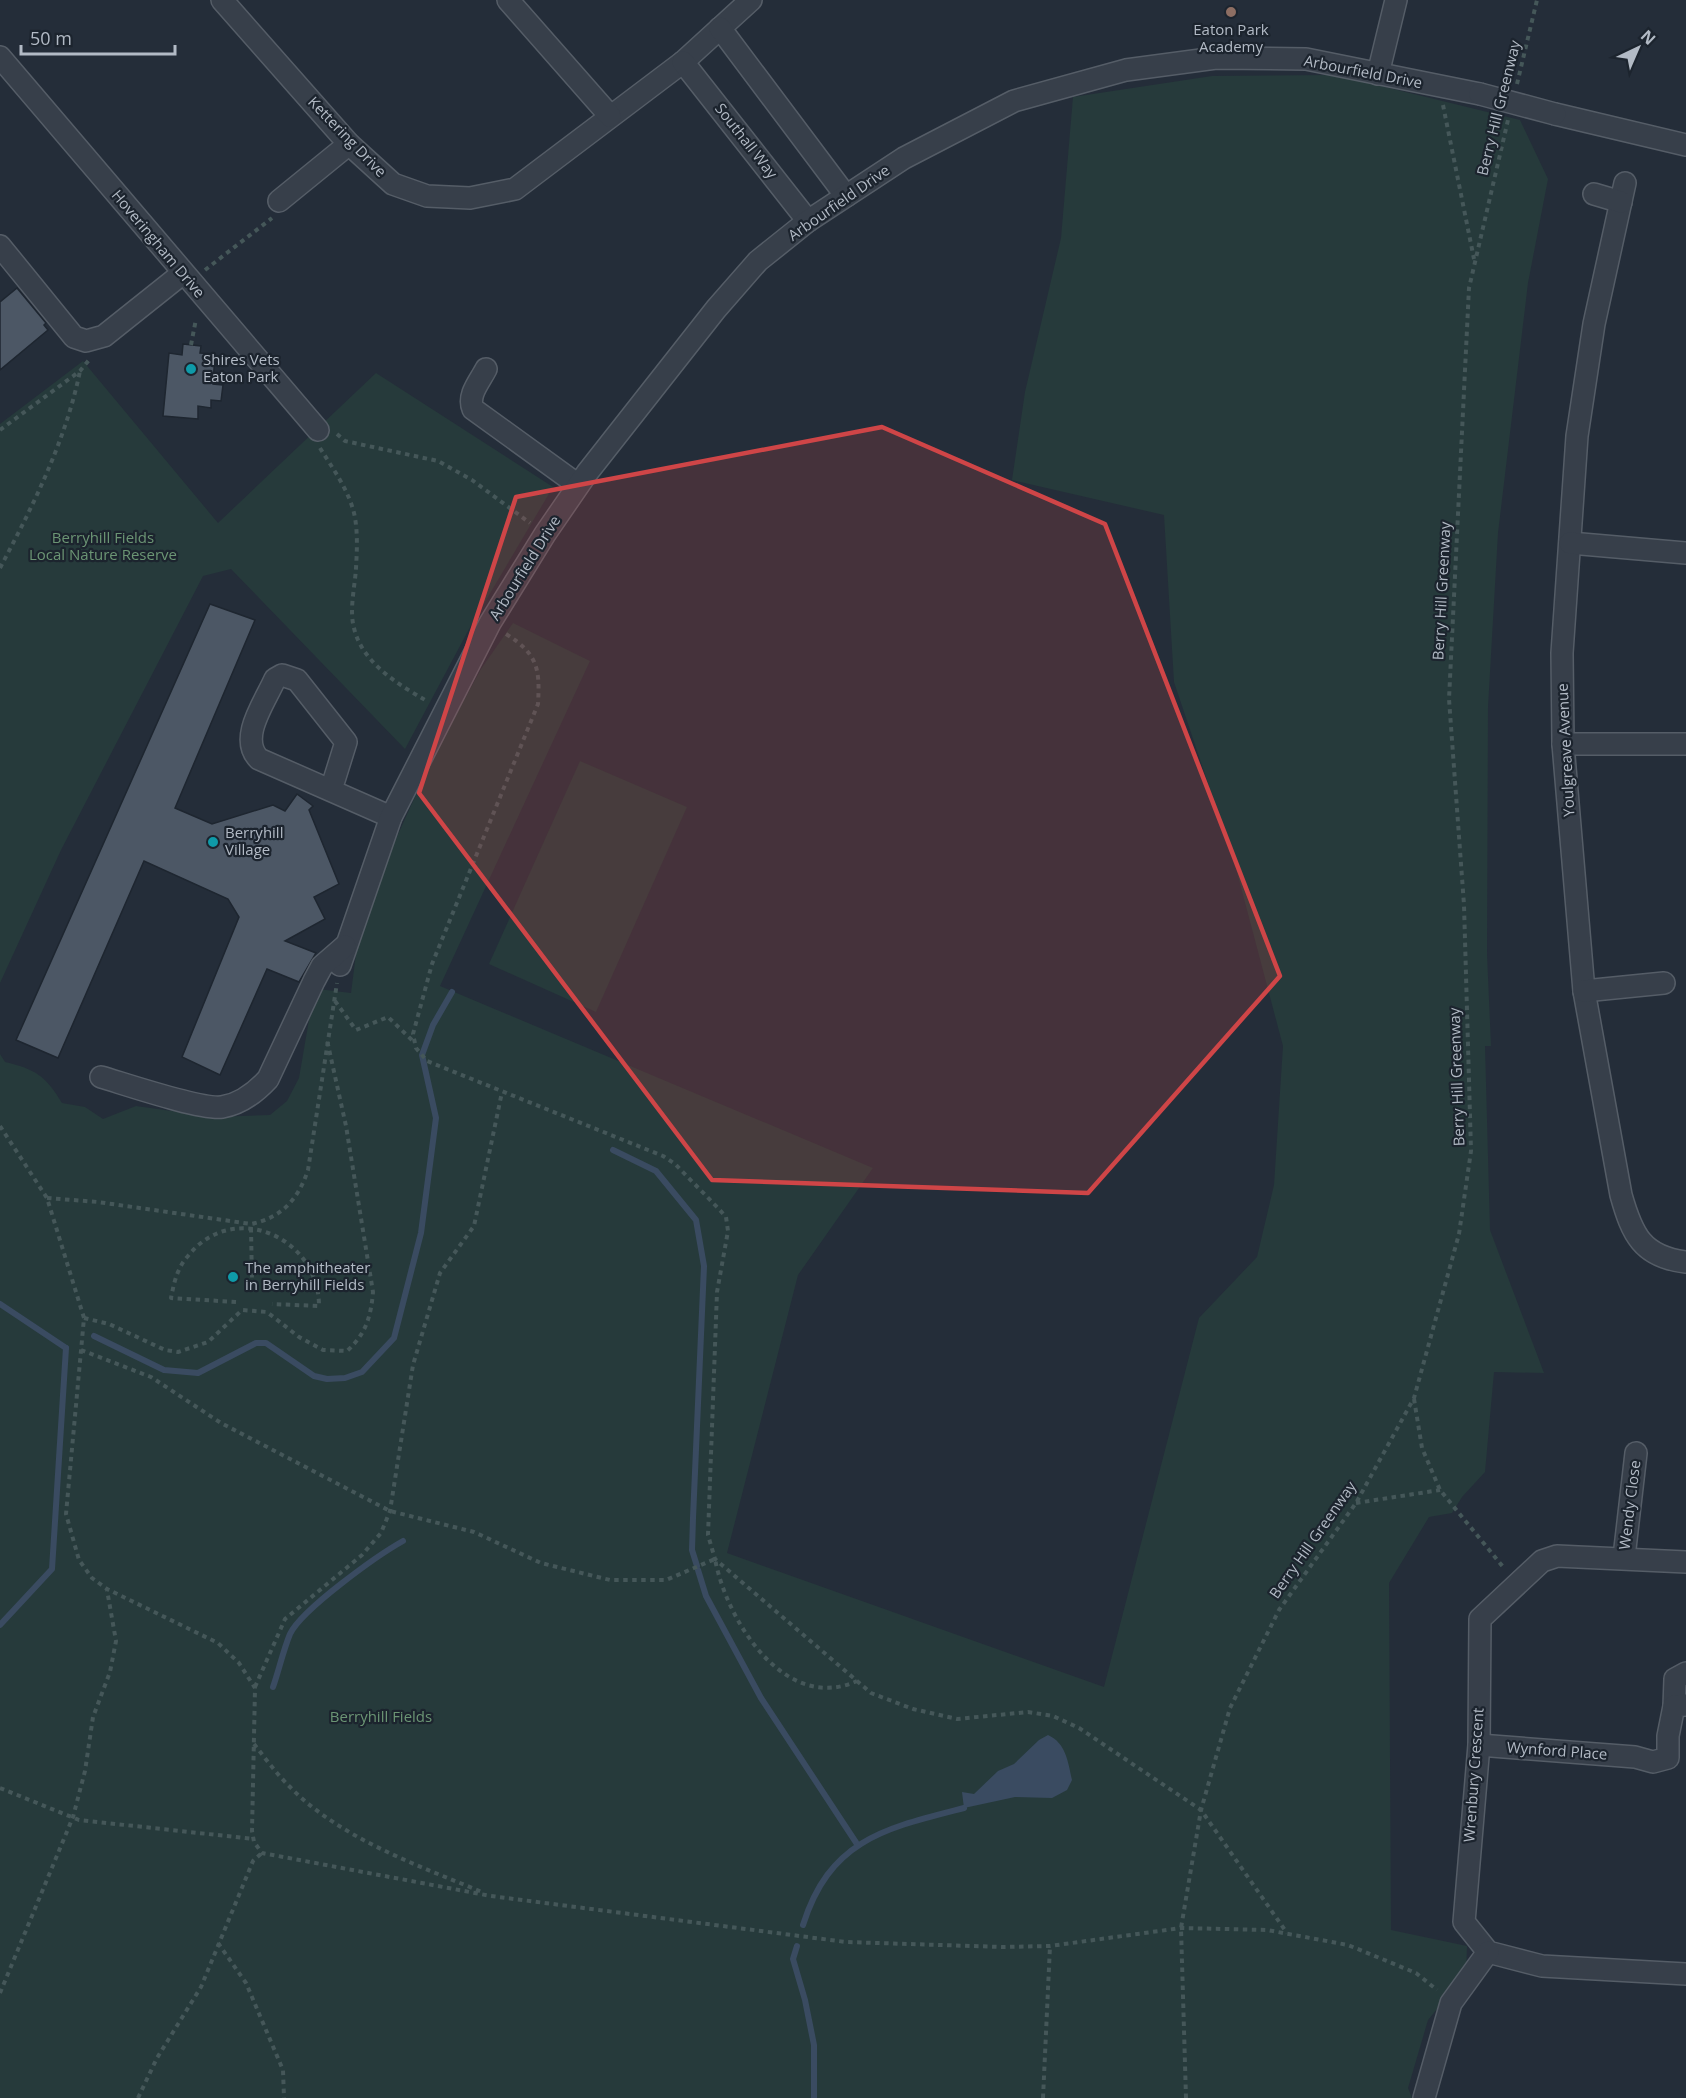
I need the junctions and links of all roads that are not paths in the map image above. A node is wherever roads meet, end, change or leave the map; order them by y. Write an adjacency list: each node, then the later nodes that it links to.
1 (222, 0): 10 (street, Kettering Drive)
2 (508, 0): 9 (street)
3 (751, 0): 5 (street, Kettering Drive)
4 (1396, 0): 8 (street)
5 (720, 28): 7 (street, Kettering Drive); 13 (street)
6 (0, 57): 17 (street, Hoveringham Drive)
7 (683, 62): 9 (street, Kettering Drive); 15 (street, Southall Way)
8 (1378, 74): 11 (street, Arbourfield Drive, bridge); 13 (street, Arbourfield Drive)
9 (610, 116): 10 (street, Kettering Drive)
10 (349, 144): 14 (street)
11 (1686, 146)
12 (1594, 195): 21 (street, Youlgreave Avenue)
13 (846, 196): 15 (street, Arbourfield Drive)
14 (279, 201)
15 (808, 221): 20 (street, Arbourfield Drive)
16 (0, 246): 17 (street)
17 (186, 277): 19 (street, Hoveringham Drive)
18 (486, 369): 20 (street)
19 (318, 430)
20 (578, 485): 26 (street, Arbourfield Drive)
21 (1570, 543): 22 (street); 23 (street, Youlgreave Avenue)
22 (1686, 553)
23 (1563, 744): 24 (street); 28 (street, Youlgreave Avenue)
24 (1686, 744)
25 (330, 790): 25 (street); 26 (street)
26 (392, 817): 29 (street, Arbourfield Drive)
27 (1664, 983): 28 (street)
28 (1584, 990): 30 (street, Youlgreave Avenue)
29 (101, 1077)
30 (1686, 1262)
31 (1636, 1453): 32 (street, Wendy Close)
32 (1624, 1557): 33 (street, Wrenbury Crescent); 36 (street, Wrenbury Crescent)
33 (1686, 1562)
34 (1686, 1673): 35 (street)
35 (1680, 1706): 36 (street, Wynford Place)
36 (1479, 1745): 37 (street, Wrenbury Crescent)
37 (1488, 1952): 38 (street); 39 (street)
38 (1686, 1974)
39 (1424, 2098)

